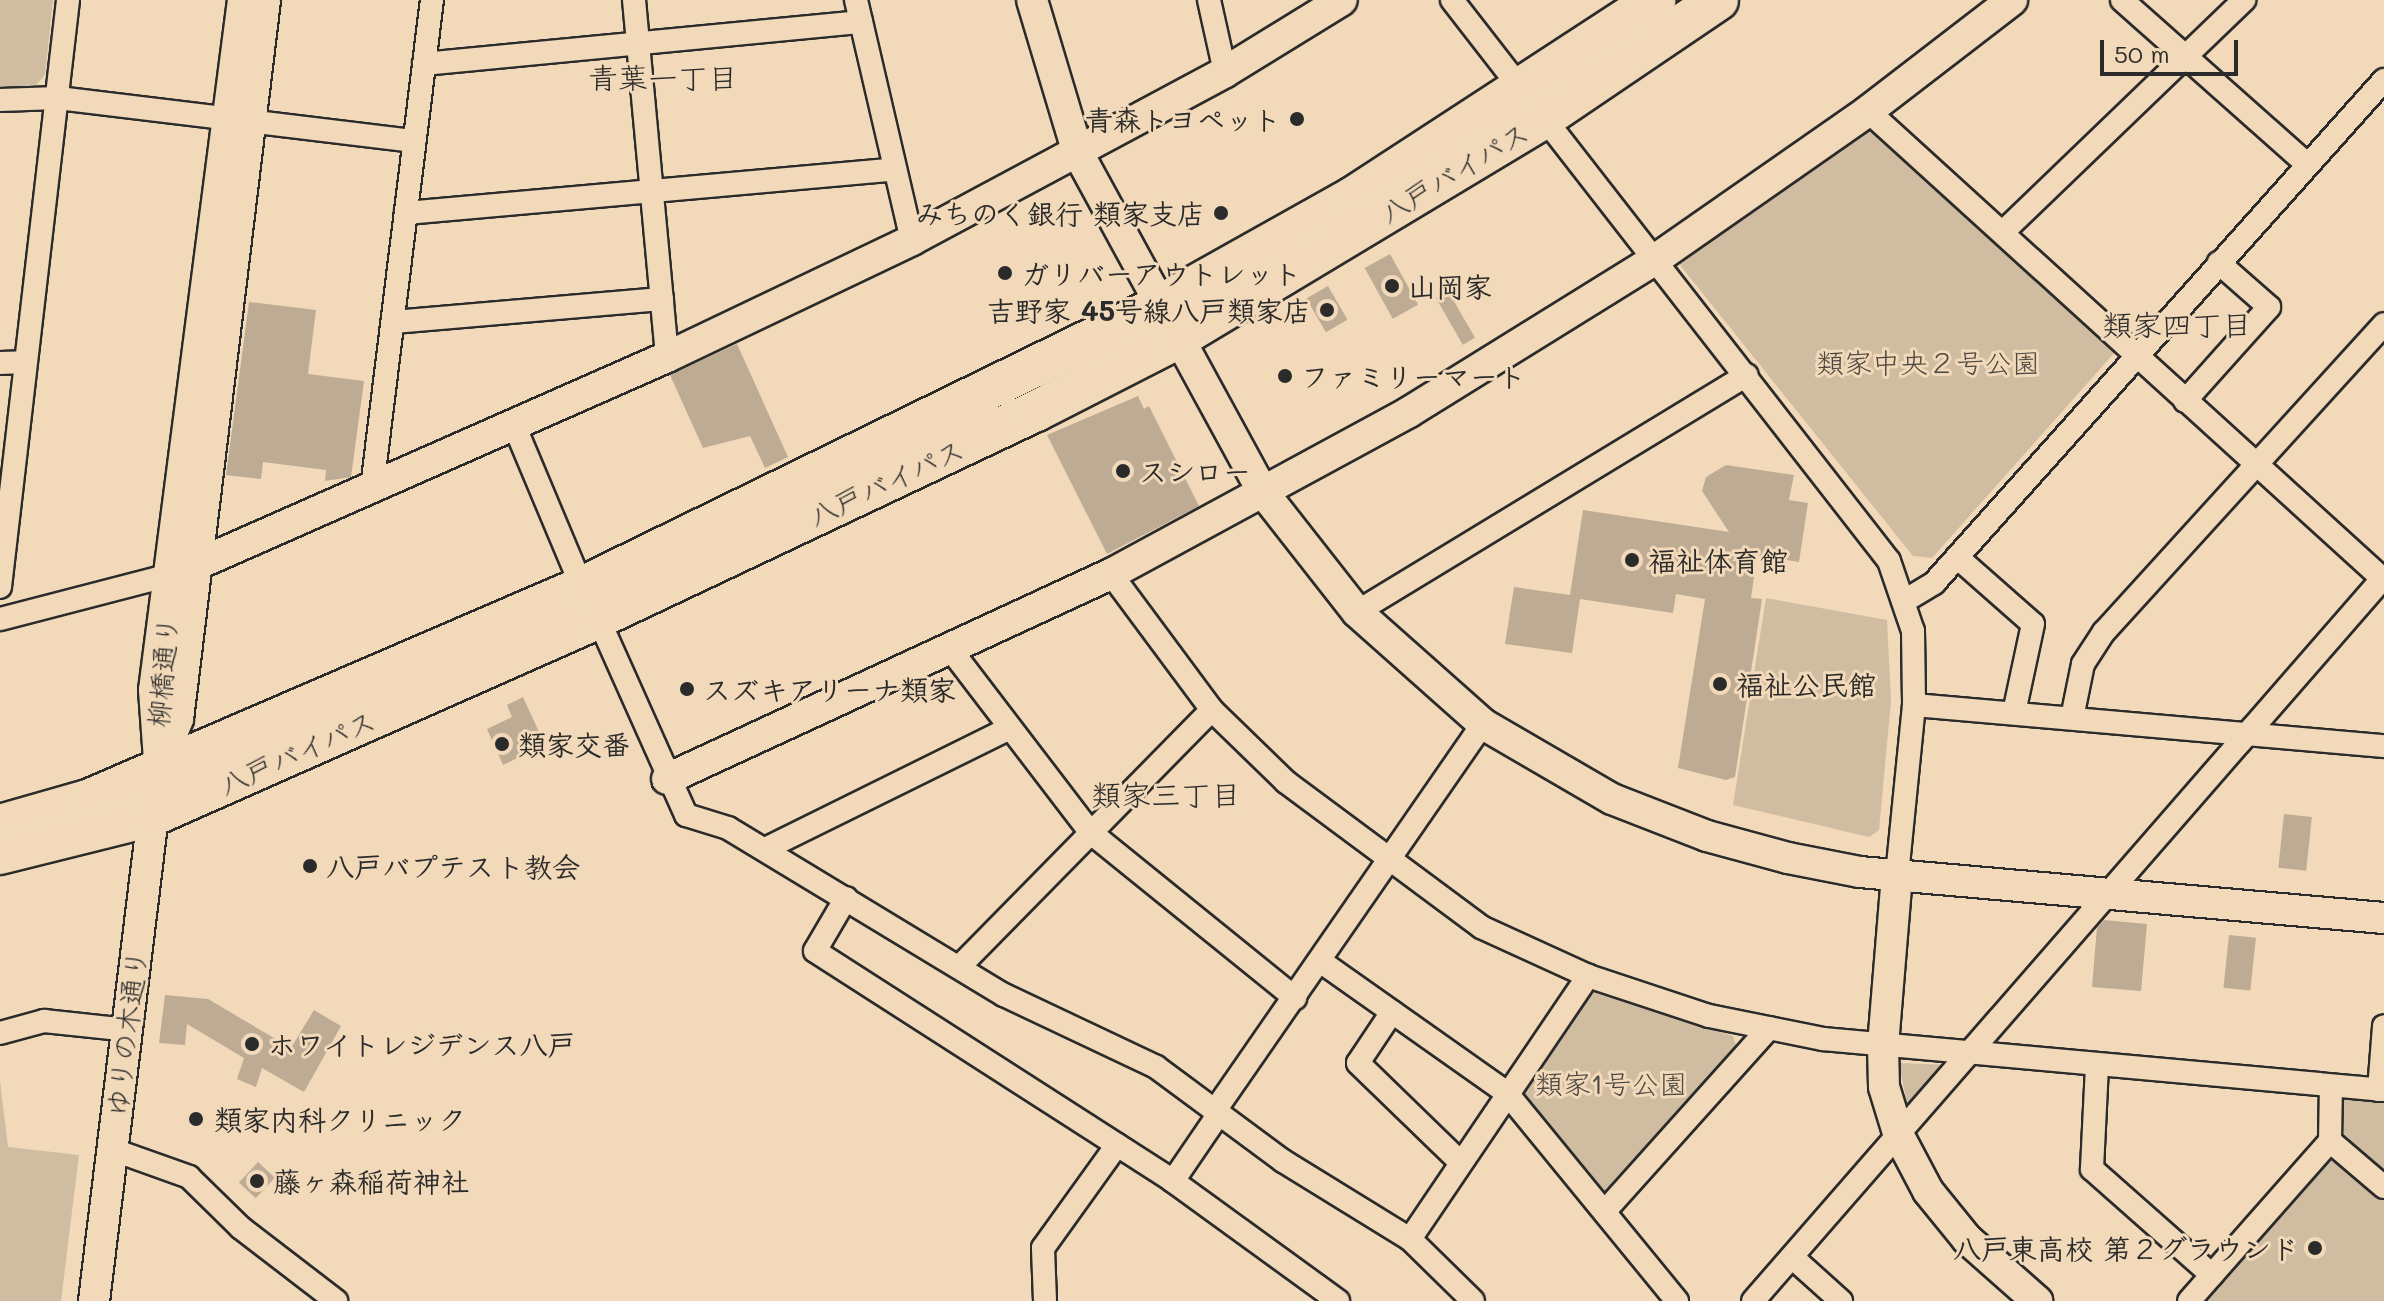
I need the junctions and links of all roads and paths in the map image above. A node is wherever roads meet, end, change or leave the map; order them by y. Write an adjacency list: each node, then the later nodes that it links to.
1 (68, 0): 21 (street)
2 (243, 0): 25 (street, 柳橋通り)
3 (265, 0): 25 (street, 柳橋通り)
4 (432, 0): 18 (street)
5 (634, 0): 16 (street)
6 (1032, 0): 27 (street)
7 (1209, 0): 19 (street)
8 (1342, 0): 19 (street)
9 (1452, 0): 23 (street)
10 (1655, 0): 23 (highway, 八戸バイパス)
11 (1718, 0): 23 (highway, 八戸バイパス)
12 (2012, 0): 24 (street)
13 (2122, 0): 17 (street)
14 (2244, 0): 17 (street)
15 (859, 11): 16 (street); 29 (street)
16 (638, 44): 18 (street); 30 (street)
17 (2184, 54): 28 (street); 32 (street)
18 (424, 64): 26 (street)
19 (1225, 72): 27 (street)
20 (2384, 80): 28 (street)
21 (58, 98): 22 (street); 25 (street); 42 (street)
22 (0, 100)
23 (1533, 104): 34 (street); 38 (highway, 八戸バイパス)
24 (1868, 111): 32 (street); 34 (street)
25 (240, 119): 26 (street); 51 (street, 柳橋通り)
26 (414, 141): 31 (street)
27 (1078, 153): 33 (street); 38 (street)
28 (2307, 164): 35 (street)
29 (891, 170): 30 (street); 33 (street)
30 (652, 189): 31 (street); 36 (street)
31 (406, 213): 37 (street)
32 (2003, 232): 40 (street)
33 (912, 240): 41 (street)
34 (1656, 259): 44 (street); 49 (street)
35 (2219, 263): 40 (street); 45 (street)
36 (662, 299): 37 (street); 41 (street)
37 (393, 322): 48 (street)
38 (1166, 323): 49 (street); 56 (highway, 八戸バイパス)
39 (2384, 324): 47 (street)
40 (2137, 356): 45 (street); 50 (street)
41 (667, 357): 46 (street)
42 (25, 362): 43 (street); 54 (street)
43 (0, 363)
44 (1747, 375): 55 (street); 57 (street)
45 (2185, 401): 47 (street)
46 (514, 425): 48 (street); 56 (street)
47 (2255, 465): 53 (street); 63 (street)
48 (372, 488): 51 (street)
49 (1263, 492): 52 (street); 57 (street)
50 (1957, 557): 55 (street); 62 (street)
51 (185, 570): 58 (street); 68 (street, 柳橋通り)
52 (1111, 574): 59 (street); 61 (street)
53 (2383, 579): 66 (street)
54 (0, 587)
55 (1906, 600): 60 (street)
56 (590, 603): 68 (highway, 八戸バイパス); 69 (street); 71 (highway, 八戸バイパス)
57 (1357, 612): 64 (street)
58 (0, 619)
59 (951, 650): 65 (street); 69 (street)
60 (1914, 705): 62 (street); 79 (street)
61 (1212, 710): 73 (street); 78 (street)
62 (2014, 713): 63 (street)
63 (2072, 718): 66 (street)
64 (1483, 724): 78 (street); 79 (street)
65 (1010, 728): 73 (street); 75 (street)
66 (2253, 731): 67 (street); 80 (street)
67 (2384, 746)
68 (159, 766): 70 (highway); 71 (street, ゆりの木通り); 72 (highway, 八戸バイパス)
69 (667, 779): 75 (street)
70 (0, 809)
71 (152, 816): 74 (highway, 八戸バイパス); 90 (street, ゆりの木通り)
72 (0, 825)
73 (1090, 832): 84 (street); 86 (street)
74 (63, 843): 76 (highway, 八戸バイパス); 77 (highway)
75 (765, 849): 81 (street)
76 (0, 854)
77 (0, 861)
78 (1388, 863): 83 (street); 85 (street)
79 (1897, 875): 80 (street); 92 (street)
80 (2110, 894): 82 (street); 93 (street)
81 (846, 898): 84 (street); 101 (street)
82 (2384, 918)
83 (1320, 961): 86 (street); 87 (street)
84 (960, 966): 98 (street)
85 (1588, 976): 89 (street); 97 (street)
86 (1295, 998): 98 (street)
87 (1392, 1012): 97 (street); 103 (street)
88 (2384, 1026): 96 (street)
89 (1769, 1028): 92 (street); 106 (street)
90 (128, 1030): 91 (street); 102 (street, ゆりの木通り)
91 (0, 1033)
92 (1883, 1046): 93 (street); 99 (street)
93 (1970, 1054): 94 (street); 99 (street)
94 (2097, 1066): 95 (street); 109 (street)
95 (2331, 1086): 96 (street); 100 (street)
96 (2382, 1090)
97 (1506, 1092): 103 (street); 106 (street)
98 (1216, 1114): 104 (street); 107 (street)
99 (1899, 1136): 108 (street); 118 (street)
100 (2330, 1141): 105 (street); 109 (street)
101 (1117, 1145): 104 (street); 112 (street)
102 (111, 1149): 110 (street, ゆりの木通り); 111 (street)
103 (1460, 1162): 107 (street)
104 (1173, 1181): 113 (street)
105 (2384, 1187)
106 (1605, 1211): 115 (street)
107 (1410, 1239): 114 (street)
108 (1792, 1257): 116 (street); 117 (street)
109 (2212, 1275): 119 (street)
110 (94, 1301)
111 (336, 1301)
112 (1045, 1301)
113 (1338, 1301)
114 (1473, 1301)
115 (1677, 1301)
116 (1753, 1301)
117 (1841, 1301)
118 (2037, 1301)
119 (2189, 1301)

